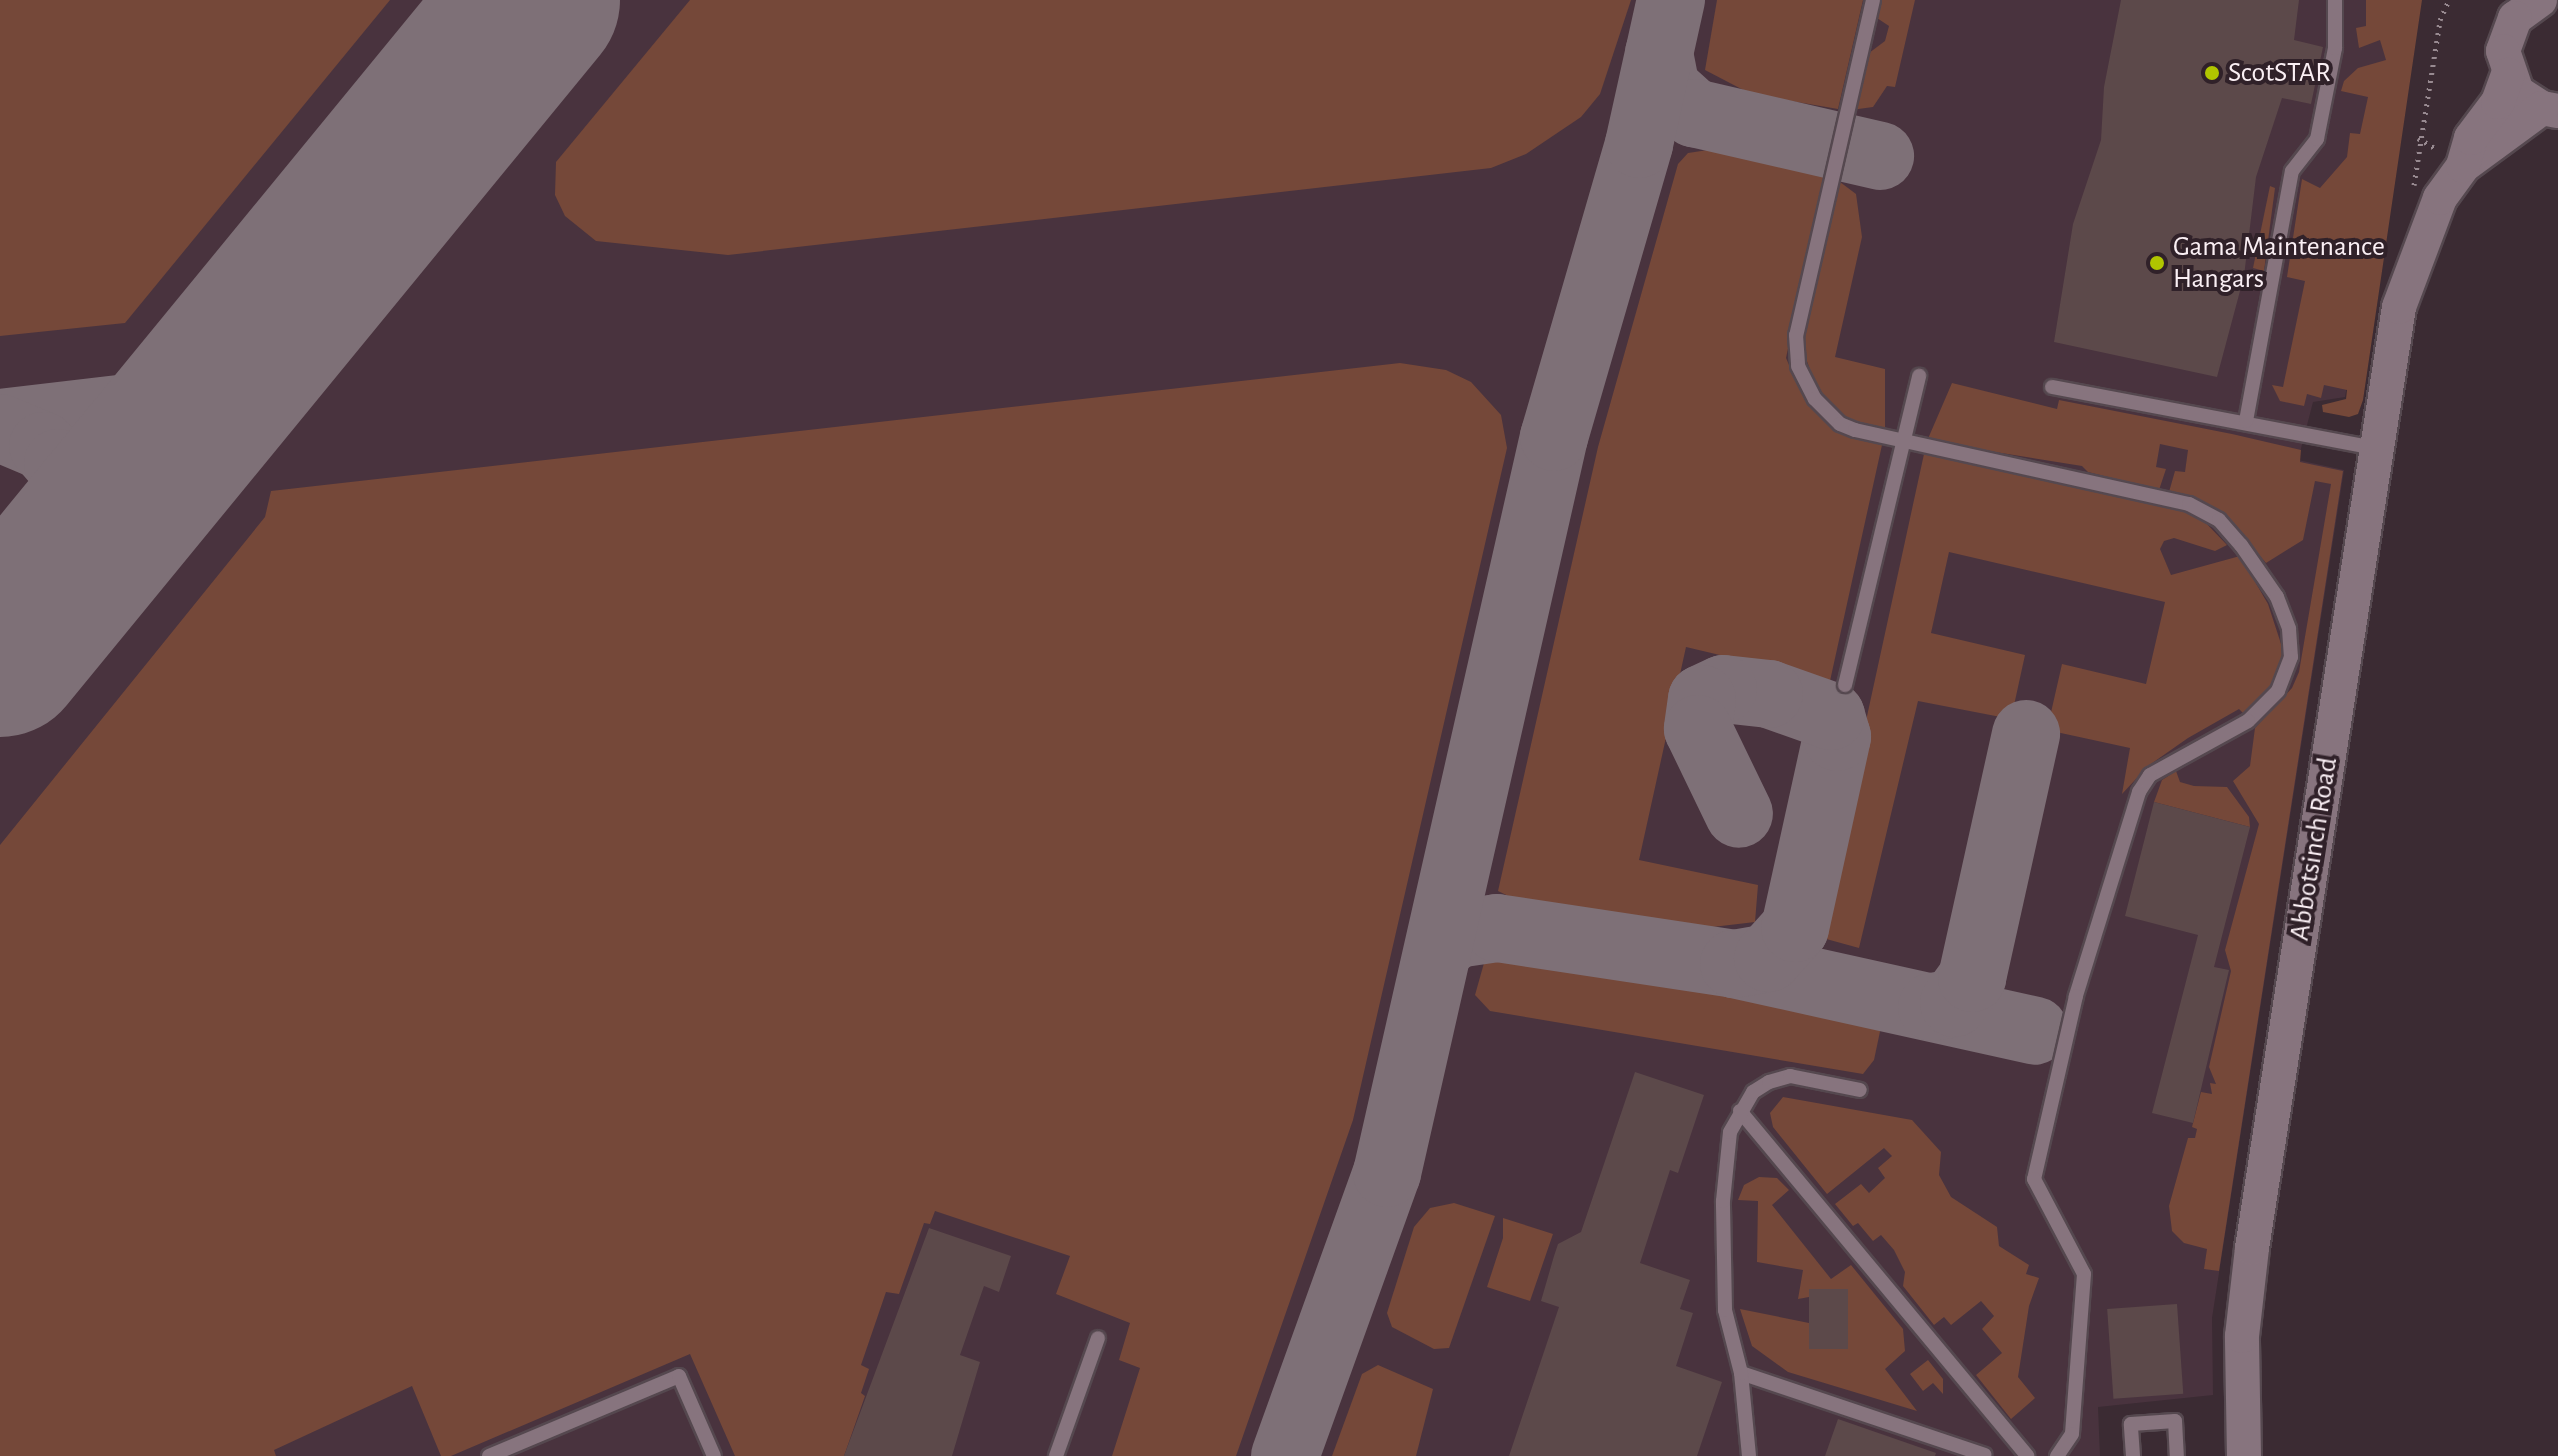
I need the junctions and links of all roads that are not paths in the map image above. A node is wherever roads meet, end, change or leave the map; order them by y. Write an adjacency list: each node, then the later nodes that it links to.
1 (1873, 0): 10 (lane)
2 (2335, 0): 9 (lane)
3 (2524, 6): 4 (street)
4 (2508, 75): 5 (street); 6 (street)
5 (2550, 110): 6 (street)
6 (2463, 166): 11 (street, Abbotsinch Road)
7 (1919, 376): 10 (lane)
8 (2052, 387): 9 (lane)
9 (2246, 421): 11 (lane)
10 (1905, 442): 12 (lane); 23 (lane)
11 (2377, 448): 26 (street, Abbotsinch Road)
12 (1845, 685)
13 (1860, 1090): 14 (lane)
14 (1740, 1111): 16 (lane); 22 (lane)
15 (1098, 1338): 20 (lane)
16 (1741, 1373): 17 (lane); 21 (lane)
17 (1985, 1455)
18 (489, 1456): 19 (lane)
19 (714, 1456)
20 (1056, 1456)
21 (1749, 1456)
22 (2027, 1456)
23 (2057, 1456)
24 (2133, 1456): 25 (lane)
25 (2177, 1456)
26 (2244, 1456)

